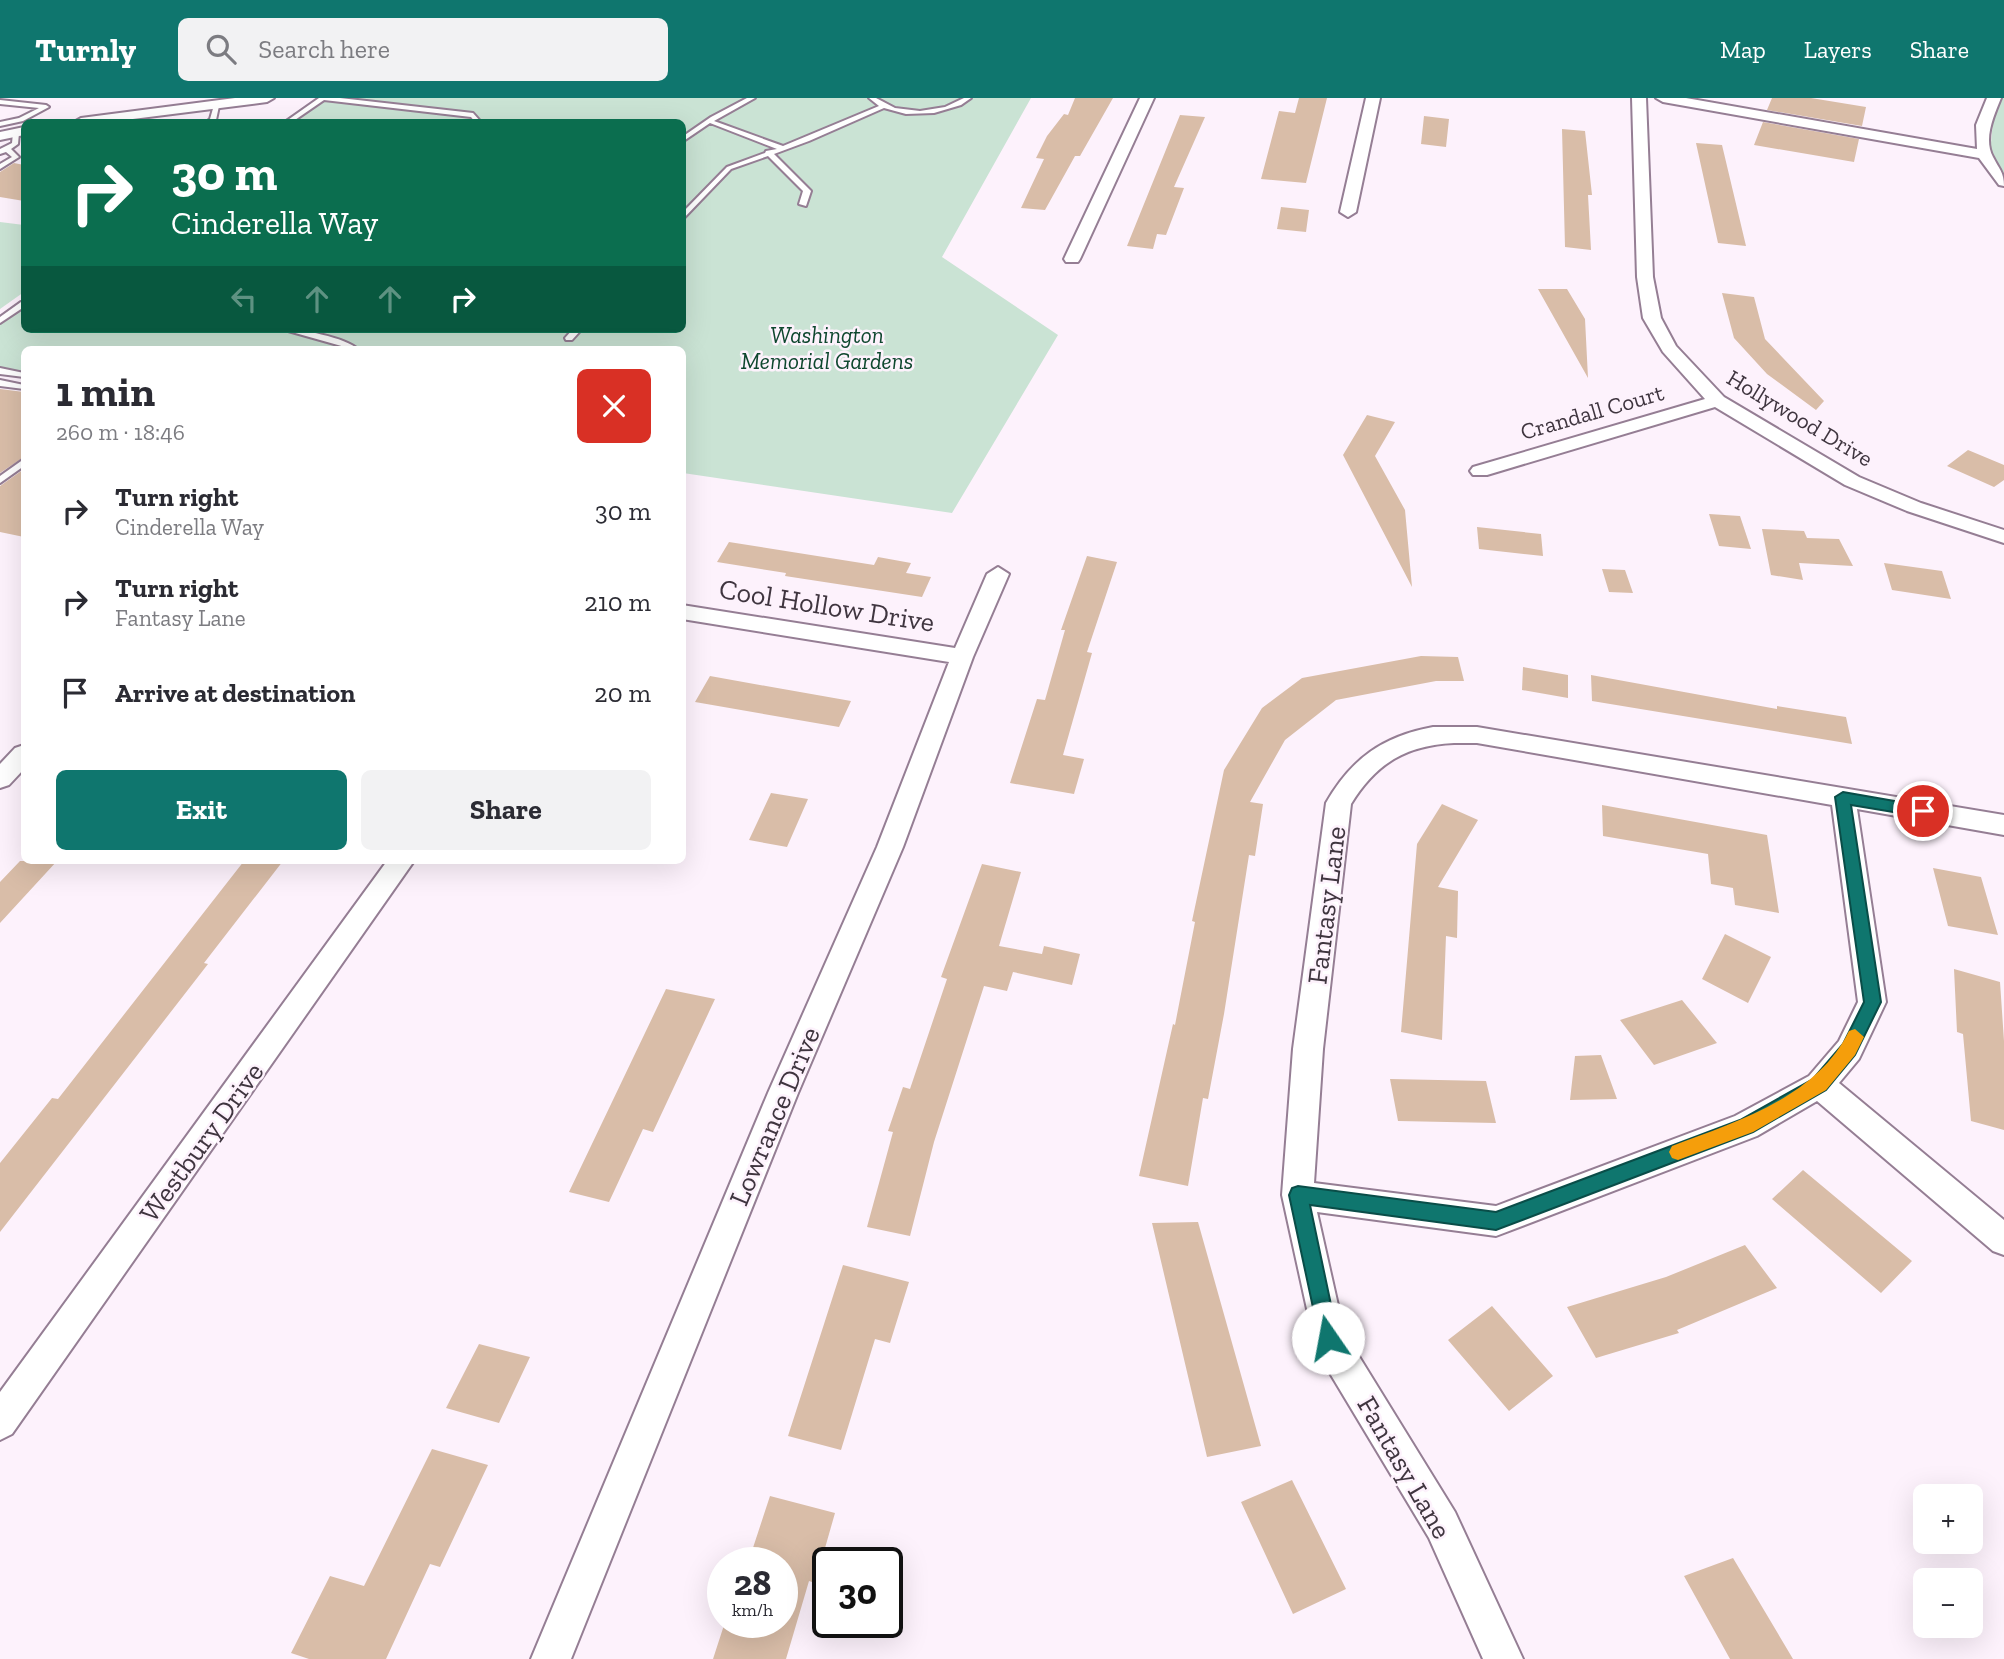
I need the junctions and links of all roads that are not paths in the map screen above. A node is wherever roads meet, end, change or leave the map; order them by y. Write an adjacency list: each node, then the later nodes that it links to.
1 (267, 98): 12 (street)
2 (323, 98): 17 (lane); 18 (lane)
3 (752, 98): 19 (lane)
4 (872, 98): 13 (lane)
5 (968, 98): 13 (lane)
6 (1147, 98): 32 (street)
7 (1373, 98): 30 (street)
8 (1639, 98): 43 (street, Hollywood Drive)
9 (1663, 98): 26 (street)
10 (1994, 98): 26 (street)
11 (0, 102): 14 (lane)
12 (216, 106): 15 (street); 16 (lane)
13 (883, 106): 22 (lane)
14 (23, 119)
15 (106, 119)
16 (213, 119)
17 (292, 119)
18 (476, 119)
19 (709, 121): 21 (lane); 22 (lane)
20 (8, 128): 23 (lane)
21 (686, 137)
22 (782, 148): 25 (lane)
23 (8, 150): 24 (lane); 27 (lane)
24 (0, 152)
25 (768, 152): 29 (lane); 31 (lane)
26 (1984, 155): 28 (street)
27 (0, 167)
28 (2004, 182)
29 (803, 204)
30 (1348, 212)
31 (686, 214)
32 (1072, 259)
33 (21, 306): 34 (lane)
34 (0, 321)
35 (301, 333): 38 (lane)
36 (574, 333): 37 (lane)
37 (569, 338)
38 (349, 346)
39 (0, 371): 40 (lane)
40 (21, 374)
41 (0, 383): 42 (lane)
42 (21, 386)
43 (1717, 401): 45 (street, Crandall Court); 47 (street, Hollywood Drive)
44 (21, 464): 46 (lane)
45 (1480, 471)
46 (0, 481)
47 (2004, 537)
48 (998, 574): 50 (street, Lowrance Drive)
49 (686, 613): 50 (street, Cool Hollow Drive)
50 (962, 657): 60 (street, Lowrance Drive)
51 (21, 757): 52 (street)
52 (0, 779)
53 (1843, 797): 54 (street, Fantasy Lane); 56 (street); 57 (street, Fantasy Lane)
54 (2004, 825)
55 (399, 864): 59 (street, Westbury Drive)
56 (1819, 1085): 57 (street); 58 (street)
57 (1298, 1195): 61 (street, Fantasy Lane)
58 (2004, 1240)
59 (0, 1422)
60 (551, 1659)
61 (1503, 1659)

